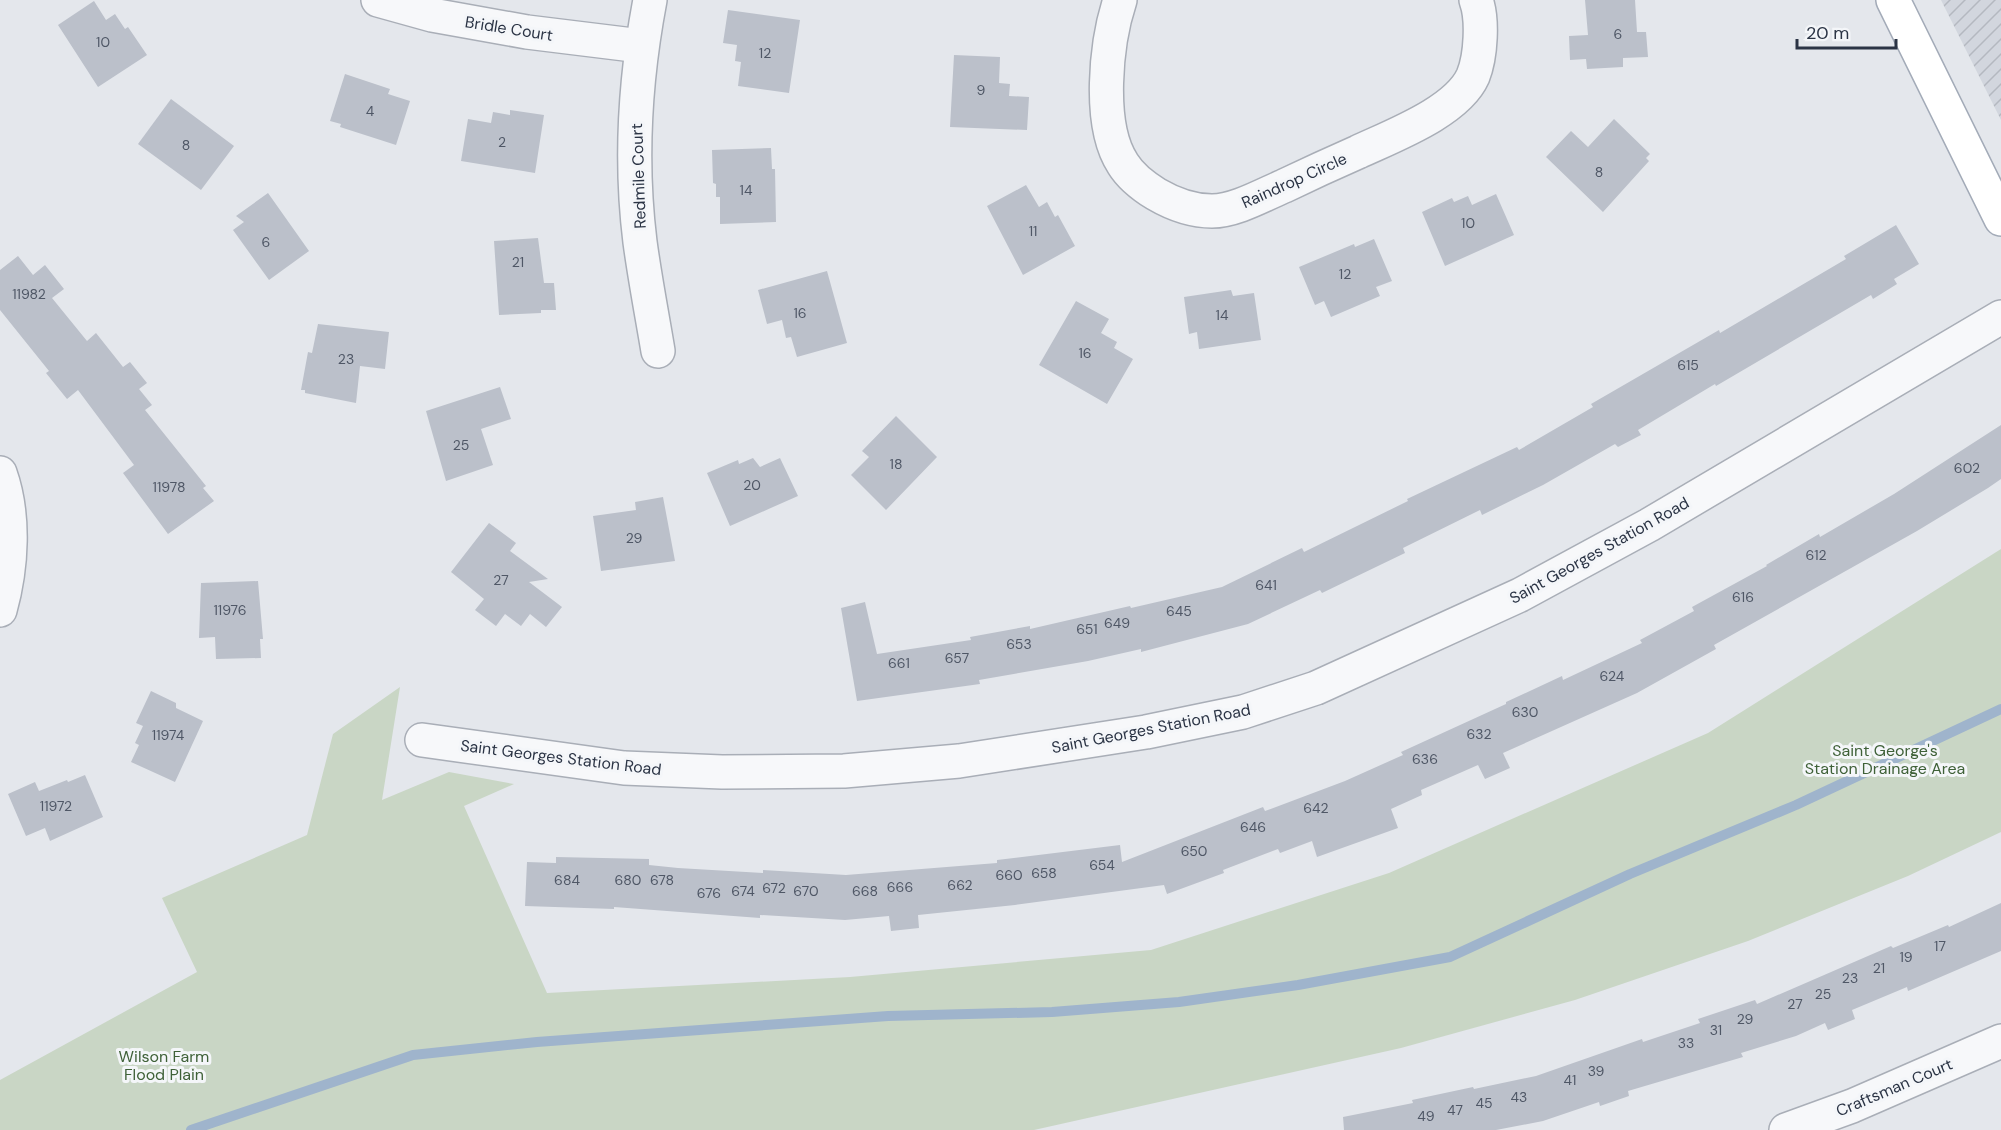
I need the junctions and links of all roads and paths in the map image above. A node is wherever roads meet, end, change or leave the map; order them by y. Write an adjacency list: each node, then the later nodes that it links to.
1 (378, 0): 6 (street, Bridle Court)
2 (650, 0): 6 (street, Redmile Court)
3 (1120, 0): 4 (street, Raindrop Circle)
4 (1476, 0)
5 (1893, 0): 7 (main road)
6 (641, 46): 9 (street, Redmile Court)
7 (2001, 219)
8 (2001, 317): 12 (street, Saint Georges Station Road)
9 (658, 351)
10 (0, 473): 11 (street)
11 (0, 610)
12 (422, 740)
13 (2001, 1041): 14 (street, Craftsman Court)
14 (1786, 1130)

